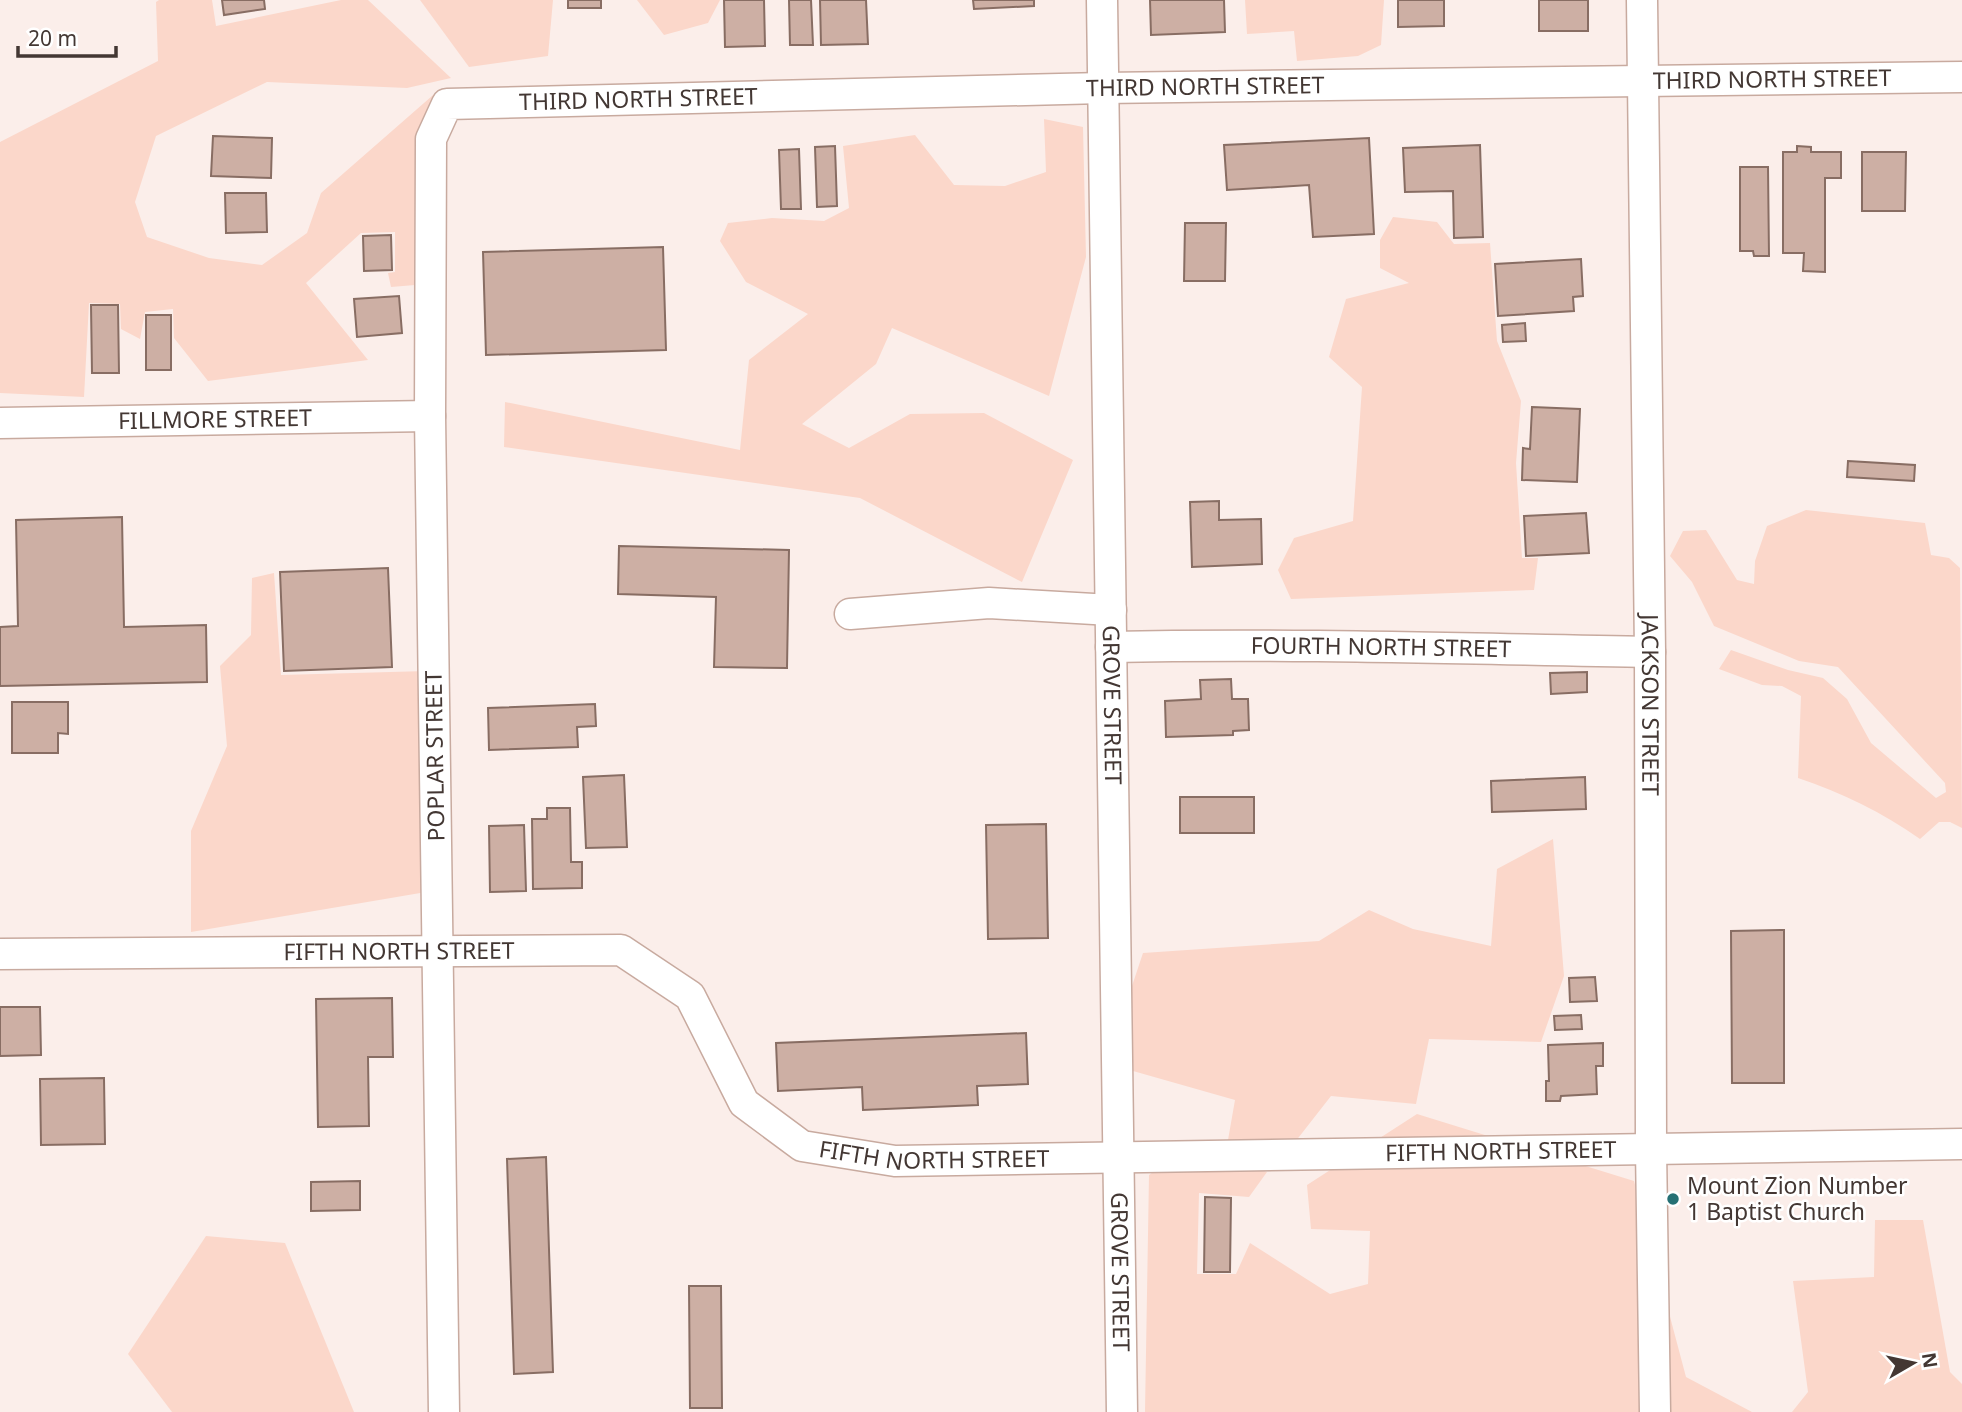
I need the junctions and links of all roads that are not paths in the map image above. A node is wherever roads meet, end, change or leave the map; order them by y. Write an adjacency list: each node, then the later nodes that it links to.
1 (1102, 0): 5 (street, GROVE STREET)
2 (1642, 0): 4 (street, JACKSON STREET)
3 (1962, 77): 4 (street, THIRD NORTH STREET)
4 (1643, 80): 5 (street, THIRD NORTH STREET); 12 (street, JACKSON STREET)
5 (1103, 88): 6 (street, THIRD NORTH STREET); 9 (street, GROVE STREET)
6 (447, 104): 7 (street, POPLAR STREET)
7 (430, 416): 8 (street, FILLMORE STREET); 13 (street, POPLAR STREET)
8 (0, 423)
9 (1111, 610): 10 (street); 11 (street, GROVE STREET)
10 (850, 614)
11 (1111, 647): 12 (street, FOURTH NORTH STREET); 17 (street, GROVE STREET)
12 (1650, 653): 16 (street, JACKSON STREET)
13 (438, 951): 14 (street, FIFTH NORTH STREET); 17 (street, FIFTH NORTH STREET); 18 (street, POPLAR STREET)
14 (0, 954)
15 (1962, 1144): 16 (street, FIFTH NORTH STREET)
16 (1651, 1149): 17 (street, FIFTH NORTH STREET); 20 (street, JACKSON STREET)
17 (1117, 1158): 19 (street, GROVE STREET)
18 (444, 1412)
19 (1122, 1412)
20 (1655, 1412)

